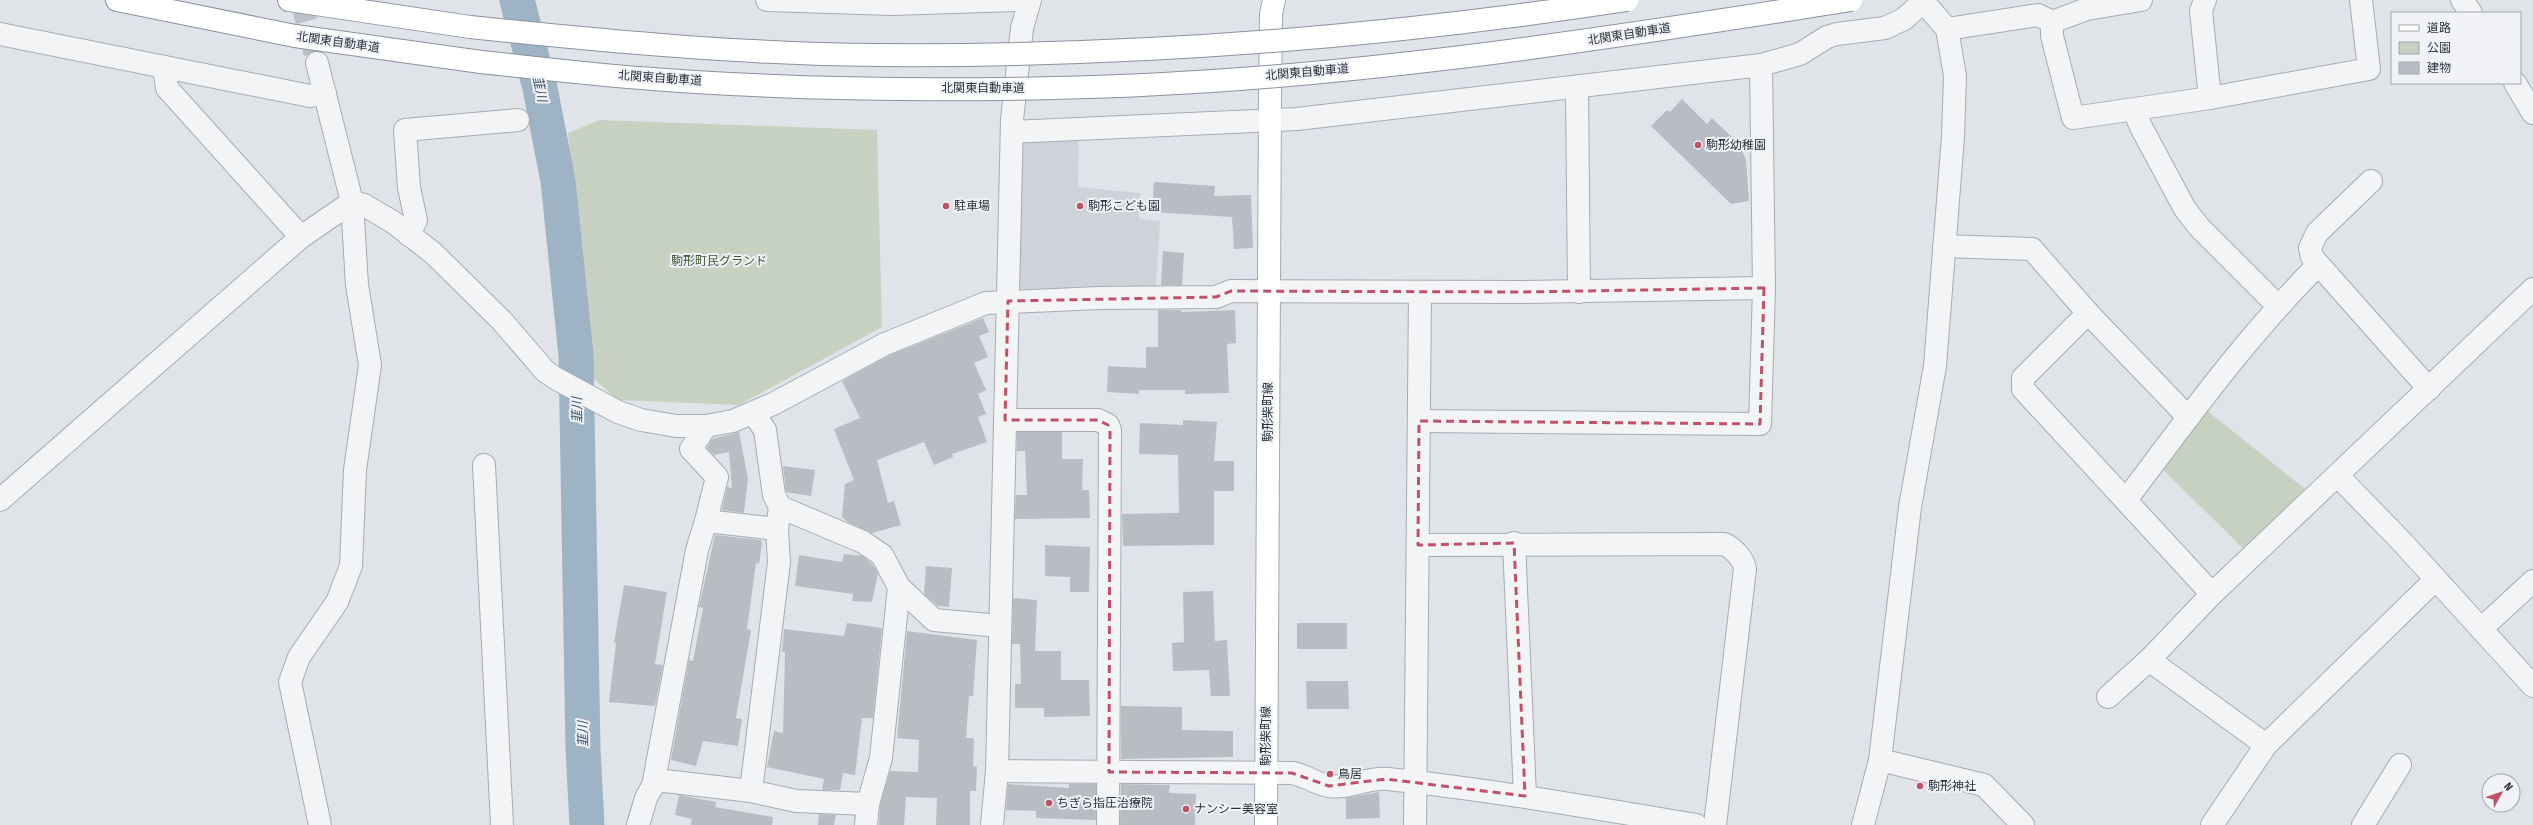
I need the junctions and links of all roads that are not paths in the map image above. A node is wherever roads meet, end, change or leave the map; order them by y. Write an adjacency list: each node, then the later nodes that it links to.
1 (117, 0): 8 (main road, 北関東自動車道, bridge)
2 (289, 0): 7 (main road, bridge)
3 (768, 0): 14 (street)
4 (1016, 0): 14 (street)
5 (1030, 0): 30 (street)
6 (1274, 0): 29 (main road, 駒形柴町線)
7 (1627, 0)
8 (1851, 0)
9 (2141, 0): 16 (street)
10 (2205, 0): 25 (street)
11 (2361, 0): 25 (street)
12 (2462, 0): 15 (street)
13 (1923, 1): 17 (street); 20 (street)
14 (892, 2)
15 (2470, 12)
16 (2052, 22): 17 (street); 26 (street)
17 (1948, 29): 35 (street)
18 (0, 34): 21 (street)
19 (317, 63): 24 (street)
20 (1761, 65): 23 (street); 37 (street)
21 (164, 68): 24 (street); 34 (street)
22 (2516, 84): 27 (street)
23 (1577, 88): 29 (street); 41 (street)
24 (325, 92): 32 (street)
25 (2210, 98): 26 (street)
26 (2134, 110): 43 (street)
27 (2533, 112)
28 (518, 120): 33 (street)
29 (1270, 121): 30 (street); 39 (main road, 駒形柴町線)
30 (1012, 132): 42 (street)
31 (2371, 181): 36 (street)
32 (352, 202): 33 (street); 34 (street); 80 (street)
33 (409, 235): 50 (street)
34 (301, 237): 53 (street)
35 (1944, 246): 44 (street); 70 (street)
36 (2318, 265): 43 (street); 45 (street)
37 (1764, 288): 41 (street); 49 (street)
38 (2533, 289): 45 (street)
39 (1268, 292): 40 (street); 42 (street); 74 (main road, 駒形柴町線)
40 (1420, 292): 41 (street); 49 (street)
41 (1578, 292)
42 (1008, 301): 46 (street); 48 (street)
43 (2278, 306): 47 (street)
44 (2088, 313): 47 (street); 54 (street)
45 (2429, 389): 52 (street)
46 (753, 413): 50 (street); 55 (street)
47 (2188, 417): 54 (street)
48 (1005, 420): 64 (street); 73 (street)
49 (1419, 421): 59 (street)
50 (706, 426): 56 (street)
51 (484, 465): 81 (street)
52 (2338, 476): 60 (street); 63 (street)
53 (0, 500)
54 (2126, 500): 63 (street)
55 (780, 507): 57 (street); 62 (street)
56 (706, 521): 57 (street); 76 (street)
57 (777, 529): 77 (street)
58 (1514, 543): 59 (street); 78 (street); 88 (street)
59 (1418, 545): 75 (street)
60 (2435, 580): 65 (street); 69 (street)
61 (2533, 581): 65 (street)
62 (899, 587): 64 (street); 79 (street)
63 (2212, 594): 66 (street)
64 (1000, 626): 72 (street)
65 (2481, 629): 67 (street)
66 (2149, 660): 68 (street); 69 (street)
67 (2533, 686)
68 (2108, 697)
69 (2266, 744): 91 (street)
70 (1880, 760): 89 (street); 90 (street)
71 (2400, 765): 92 (street)
72 (997, 770): 73 (street); 83 (street)
73 (1109, 772): 74 (street); 84 (street)
74 (1266, 773): 75 (street); 85 (main road, 駒形柴町線)
75 (1415, 782): 78 (street); 86 (street)
76 (653, 786): 77 (street); 82 (street)
77 (751, 791): 79 (street)
78 (1525, 796): 87 (street)
79 (867, 814)
80 (320, 825)
81 (502, 825)
82 (638, 825)
83 (992, 825)
84 (1108, 825)
85 (1266, 825)
86 (1415, 825)
87 (1696, 825)
88 (1715, 825)
89 (1863, 825)
90 (2023, 825)
91 (2212, 825)
92 (2363, 825)

